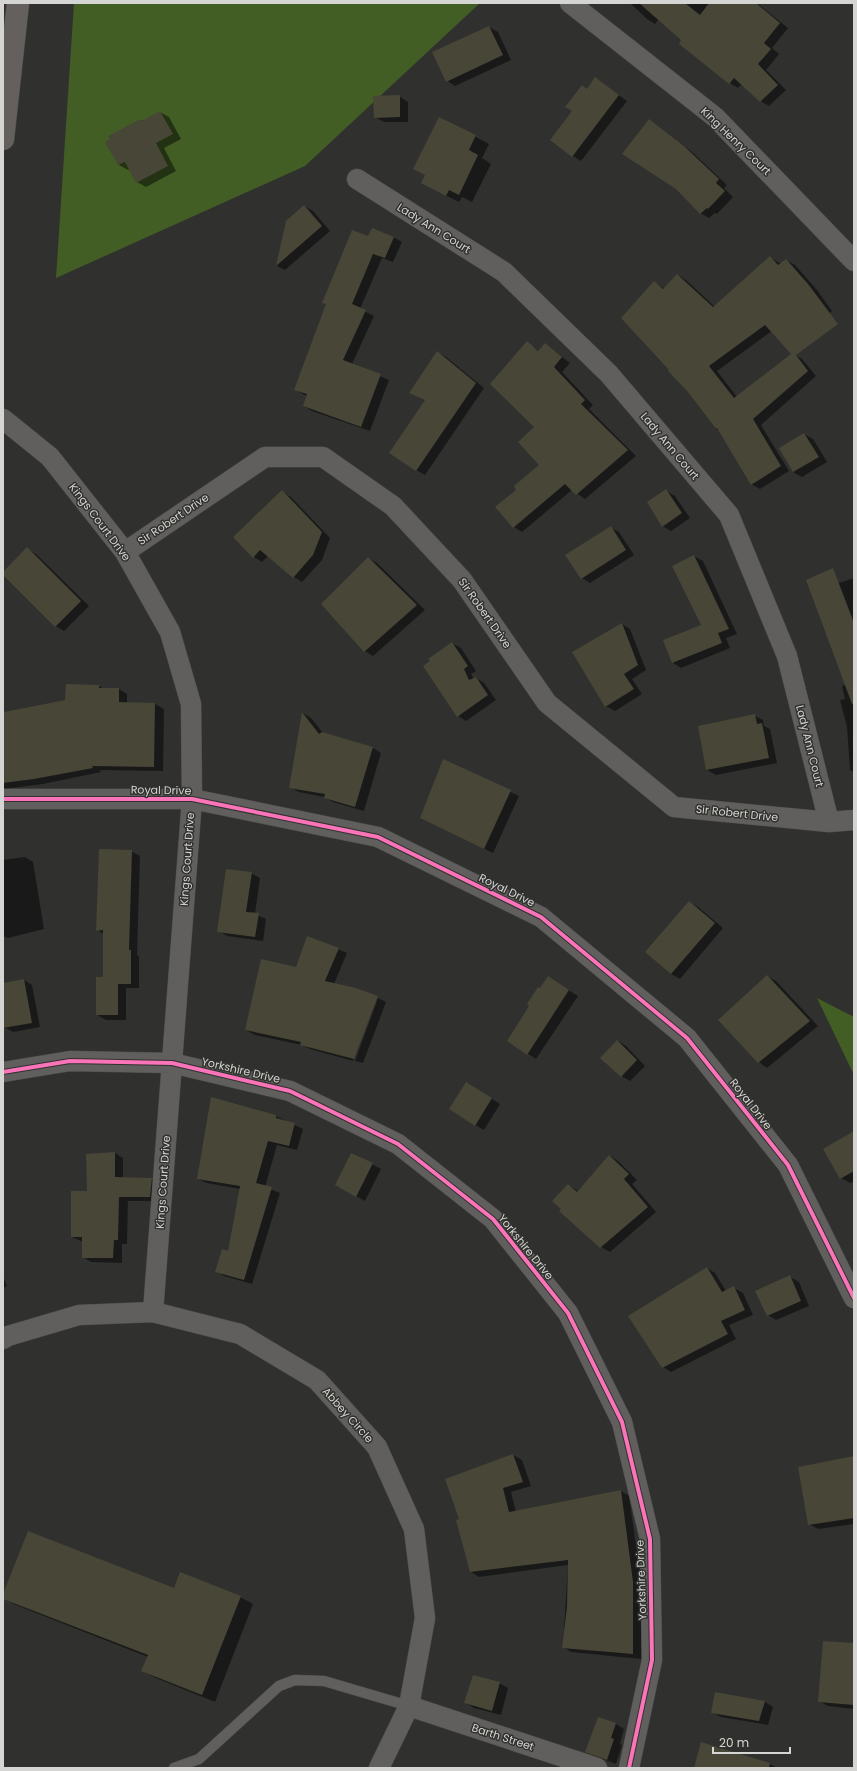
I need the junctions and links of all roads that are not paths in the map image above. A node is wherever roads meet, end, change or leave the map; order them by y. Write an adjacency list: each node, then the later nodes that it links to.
1 (18, 3): 3 (main road)
2 (570, 3): 5 (street, King Henry Court)
3 (3, 139)
4 (357, 179): 11 (street, Lady Ann Court)
5 (854, 261)
6 (3, 419): 7 (street, Kings Court Drive)
7 (125, 552): 9 (street, Kings Court Drive); 11 (street, Sir Robert Drive)
8 (3, 799): 9 (street, Royal Drive)
9 (192, 799): 12 (street, Kings Court Drive); 14 (street, Royal Drive)
10 (854, 820): 11 (street, Sir Robert Drive)
11 (829, 822)
12 (172, 1063): 13 (street, Yorkshire Drive); 15 (street, Kings Court Drive); 21 (street, Yorkshire Drive)
13 (3, 1072)
14 (854, 1298)
15 (152, 1312): 16 (street, Abbey Circle); 17 (street, Abbey Circle)
16 (3, 1339)
17 (409, 1706): 18 (lane); 19 (street, Abbey Circle); 20 (street, Barth Street)
18 (174, 1768)
19 (379, 1768)
20 (597, 1768)
21 (629, 1768)

